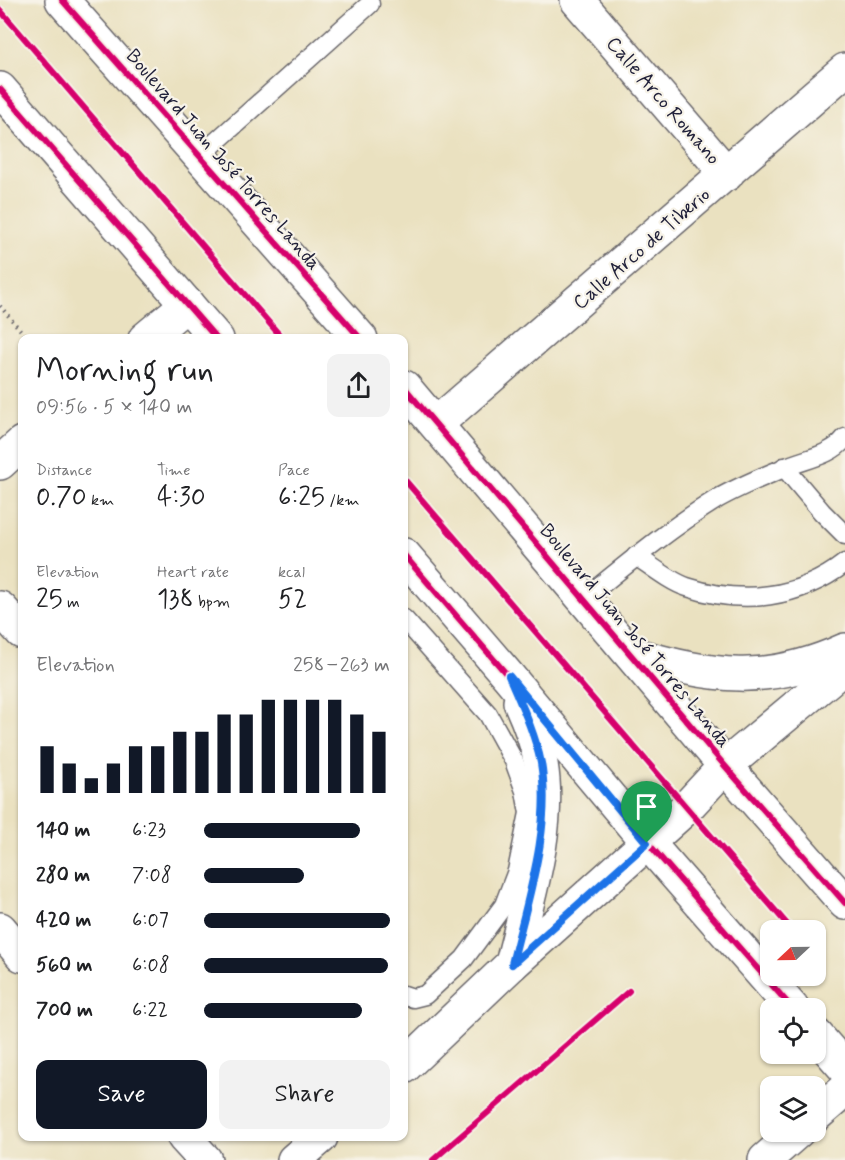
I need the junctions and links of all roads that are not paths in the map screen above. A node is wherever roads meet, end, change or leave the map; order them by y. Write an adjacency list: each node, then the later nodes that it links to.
1 (62, 0): 6 (main road, Boulevard Juan José Torres Landa)
2 (577, 0): 7 (main road, Calle Arco Romano)
3 (370, 4): 6 (lane)
4 (845, 70): 7 (main road, Calle Arco de Tiberio)
5 (0, 89): 8 (main road)
6 (200, 156): 11 (main road, Boulevard Juan José Torres Landa)
7 (728, 174): 13 (main road, Calle Arco de Tiberio)
8 (187, 304): 9 (main road); 10 (main road)
9 (151, 334)
10 (213, 334)
11 (357, 334)
12 (408, 392): 13 (main road, Boulevard Juan José Torres Landa)
13 (436, 424): 22 (main road, Boulevard Juan José Torres Landa)
14 (845, 438): 17 (lane)
15 (18, 447): 16 (main road)
16 (0, 463)
17 (784, 467): 18 (lane); 19 (lane)
18 (845, 535)
19 (636, 556): 21 (lane); 22 (lane)
20 (408, 560): 29 (main road)
21 (845, 563)
22 (585, 598): 27 (main road, Boulevard Juan José Torres Landa)
23 (0, 608): 25 (main road)
24 (408, 624): 36 (lane)
25 (18, 628)
26 (845, 650): 27 (main road)
27 (632, 654): 30 (main road, Boulevard Juan José Torres Landa)
28 (845, 666): 30 (main road)
29 (509, 676): 31 (main road); 35 (main road)
30 (725, 766): 31 (main road); 32 (main road, Boulevard Juan José Torres Landa)
31 (647, 843): 35 (main road); 37 (main road)
32 (845, 903)
33 (0, 929): 34 (main road)
34 (18, 950)
35 (512, 964): 39 (main road)
36 (408, 996)
37 (783, 998)
38 (826, 1046): 40 (main road)
39 (408, 1063)
40 (845, 1068)
41 (845, 1090): 42 (main road)
42 (826, 1106)
43 (188, 1141): 46 (main road)
44 (316, 1141): 47 (main road)
45 (785, 1142): 48 (main road)
46 (205, 1160)
47 (294, 1160)
48 (765, 1160)

